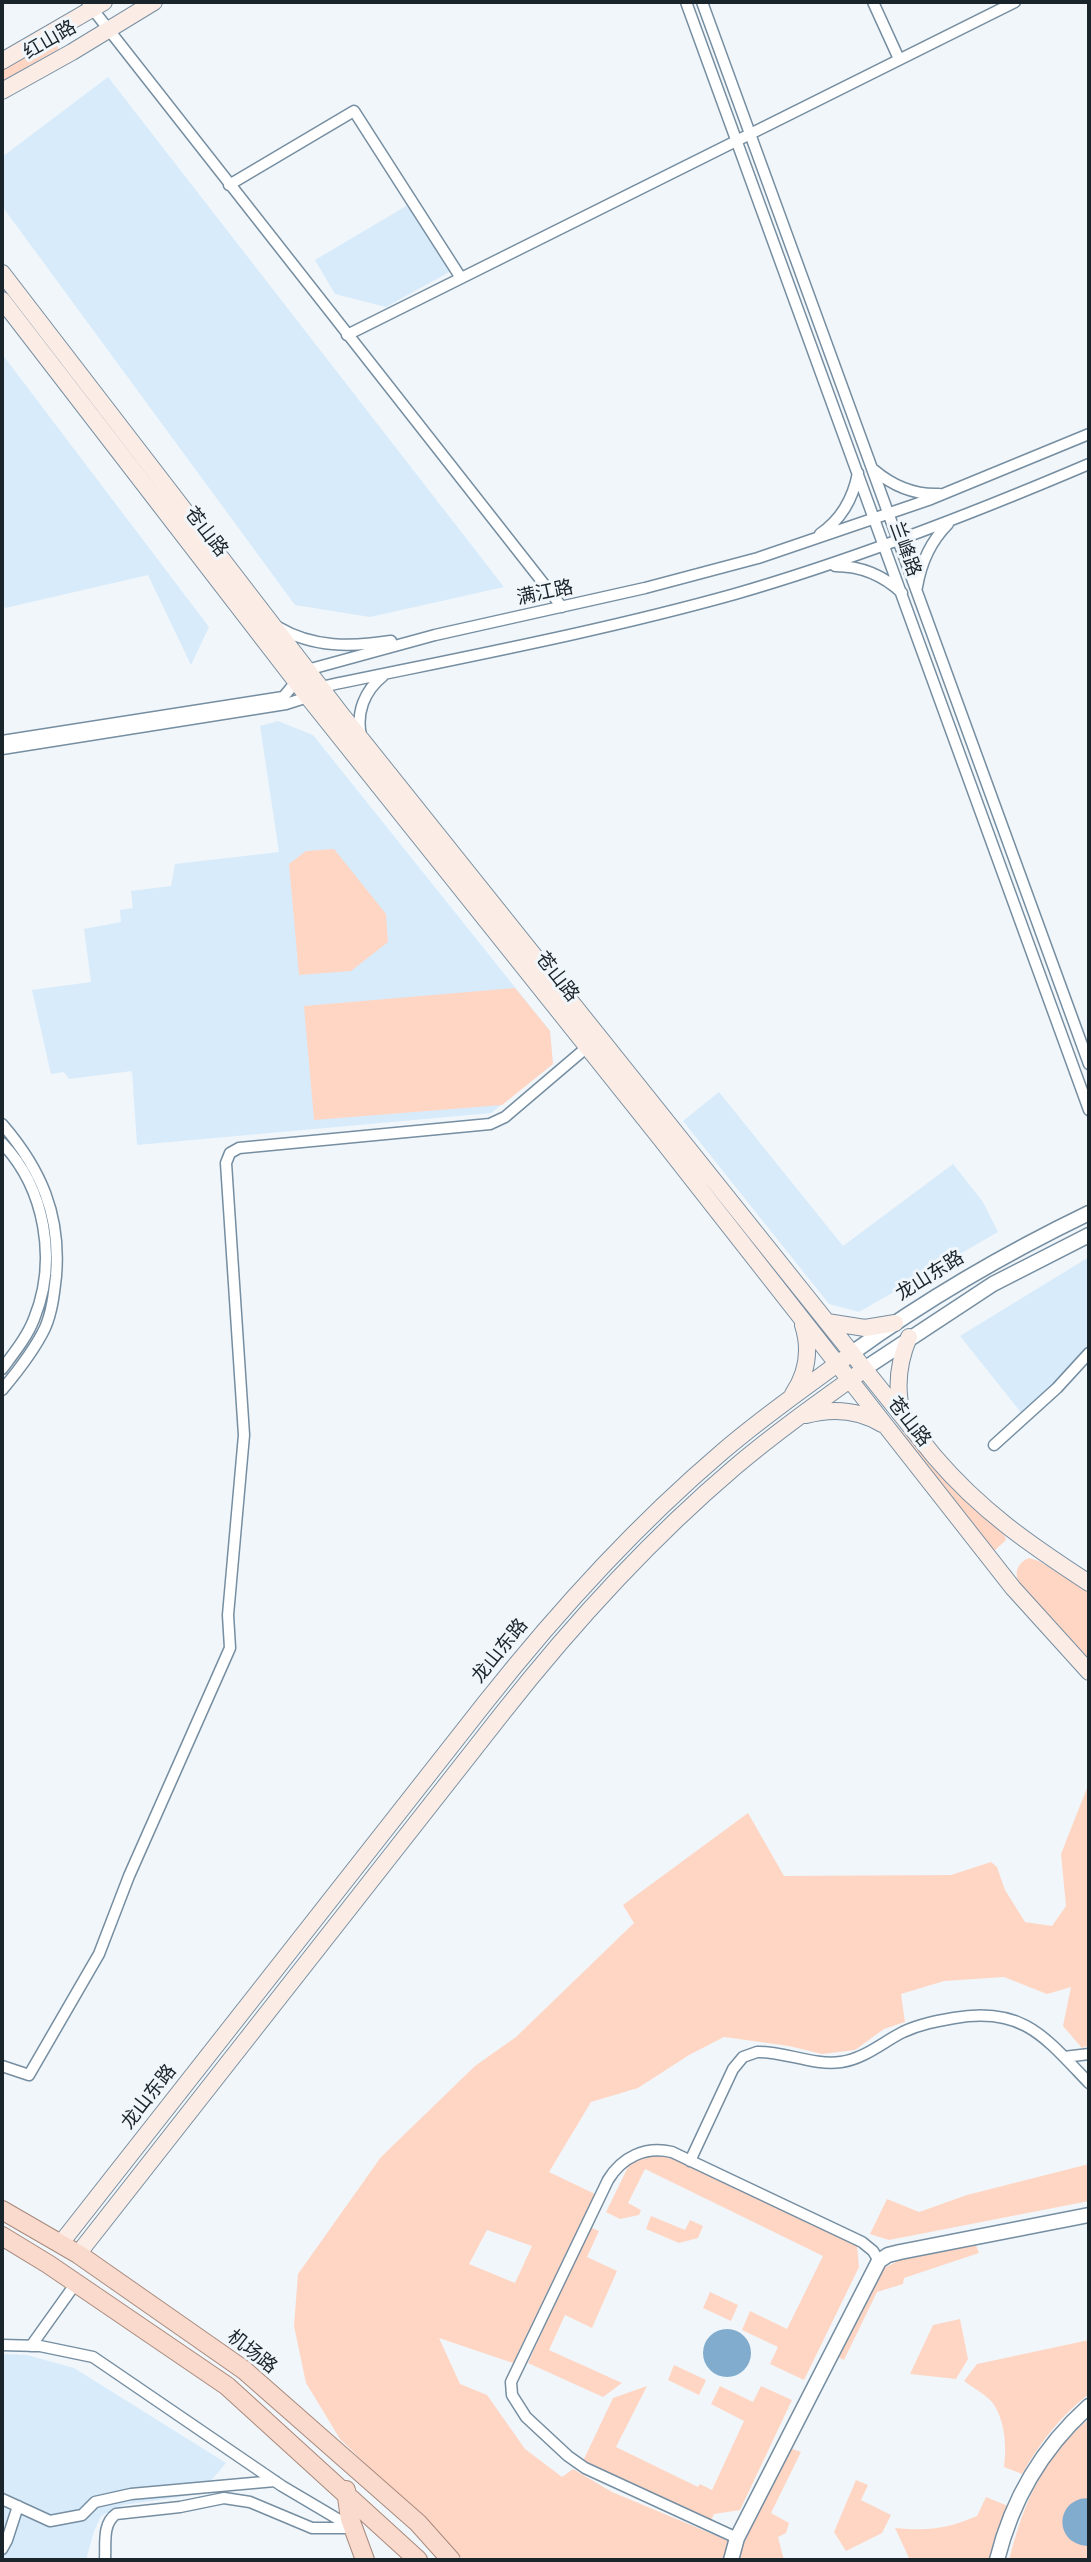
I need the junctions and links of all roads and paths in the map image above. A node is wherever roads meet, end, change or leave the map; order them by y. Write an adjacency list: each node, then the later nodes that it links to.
1 (154, 2): 7 (main road, 红山路)
2 (686, 2): 12 (street, 兰峰路)
3 (702, 2): 11 (street, 兰峰路)
4 (873, 2): 8 (street)
5 (1015, 2): 8 (street)
6 (94, 4): 7 (street); 9 (main road, 红山路)
7 (109, 30): 10 (main road, 红山路); 13 (street)
8 (899, 60): 11 (street)
9 (2, 61)
10 (2, 90)
11 (751, 133): 12 (street); 20 (street, 兰峰路)
12 (738, 140): 15 (street); 21 (street, 兰峰路)
13 (229, 185): 15 (street); 17 (street)
14 (2, 273): 33 (main road, 苍山路)
15 (461, 278): 17 (street)
16 (2, 300): 36 (main road, 苍山路)
17 (347, 335): 32 (street)
18 (1089, 434): 22 (street, 满江路)
19 (1089, 464): 25 (street)
20 (873, 469): 22 (street); 23 (street, 兰峰路)
21 (858, 473): 24 (street, 兰峰路); 27 (street)
22 (945, 494): 23 (street, 满江路)
23 (890, 514): 24 (street, 满江路); 26 (street, 兰峰路)
24 (875, 519): 27 (street, 满江路); 28 (street, 兰峰路)
25 (953, 520): 26 (street); 30 (street)
26 (899, 540): 28 (street); 30 (street, 兰峰路)
27 (805, 543): 32 (street, 满江路)
28 (885, 545): 29 (street); 31 (street, 兰峰路)
29 (811, 570): 31 (street); 35 (street)
30 (917, 589): 42 (street, 兰峰路)
31 (903, 594): 43 (street, 兰峰路)
32 (562, 607): 34 (street, 满江路)
33 (270, 622): 34 (street); 36 (main road, 苍山路)
34 (435, 635): 36 (street, 满江路)
35 (386, 673): 37 (street); 38 (street)
36 (301, 675): 37 (main road, 苍山路); 39 (street, 满江路)
37 (315, 692): 38 (main road, 苍山路); 40 (street); 41 (main road, 苍山路)
38 (362, 739): 51 (main road, 苍山路)
39 (2, 741)
40 (2, 749)
41 (586, 1048): 48 (main road, 苍山路); 70 (street)
42 (1089, 1064)
43 (1089, 1110)
44 (2, 1124): 50 (street)
45 (2, 1143): 49 (street)
46 (1089, 1213): 52 (street, 龙山东路)
47 (1089, 1235): 53 (street, 龙山东路)
48 (798, 1314): 56 (main road, 苍山路); 61 (main road)
49 (36, 1315): 50 (street); 57 (street)
50 (48, 1320): 60 (street)
51 (827, 1322): 52 (main road); 54 (main road, 苍山路)
52 (895, 1323): 54 (street, 龙山东路)
53 (909, 1338): 58 (street, 龙山东路); 63 (main road)
54 (852, 1353): 56 (main road, 龙山东路); 58 (main road, 苍山路)
55 (1089, 1353): 65 (street)
56 (837, 1364): 59 (main road, 苍山路); 61 (main road, 龙山东路)
57 (2, 1368)
58 (864, 1369): 59 (main road, 龙山东路); 63 (main road, 苍山路)
59 (849, 1380): 62 (main road, 龙山东路); 64 (main road, 苍山路)
60 (2, 1390)
61 (790, 1398): 73 (main road, 龙山东路)
62 (797, 1418): 64 (main road); 76 (main road, 龙山东路)
63 (903, 1419): 66 (main road, 苍山路)
64 (887, 1427): 67 (main road, 苍山路)
65 (994, 1445)
66 (1089, 1583)
67 (1089, 1672)
68 (1089, 2054): 69 (street)
69 (1064, 2057): 71 (street); 72 (street)
70 (2, 2066)
71 (1089, 2083)
72 (690, 2161): 80 (street); 91 (street)
73 (88, 2209): 76 (main road); 78 (main road, 龙山东路)
74 (2, 2210): 78 (main road, 机场路)
75 (1089, 2215): 80 (street)
76 (103, 2222): 79 (main road, 龙山东路)
77 (2, 2236): 81 (main road)
78 (61, 2243): 79 (main road, 机场路)
79 (78, 2254): 85 (main road, 机场路)
80 (879, 2261): 91 (street)
81 (76, 2283): 82 (street); 87 (main road)
82 (31, 2346): 83 (street); 86 (street)
83 (2, 2347)
84 (1089, 2406): 98 (street)
85 (347, 2461): 87 (main road); 96 (main road, 机场路)
86 (275, 2481): 89 (street); 90 (street)
87 (346, 2492): 90 (main road); 95 (main road)
88 (2, 2499): 89 (street)
89 (18, 2506): 92 (street)
90 (353, 2528): 93 (street); 94 (main road)
91 (737, 2538): 97 (street)
92 (2, 2549)
93 (105, 2560)
94 (365, 2560)
95 (418, 2560)
96 (451, 2560)
97 (731, 2560)
98 (997, 2560)

